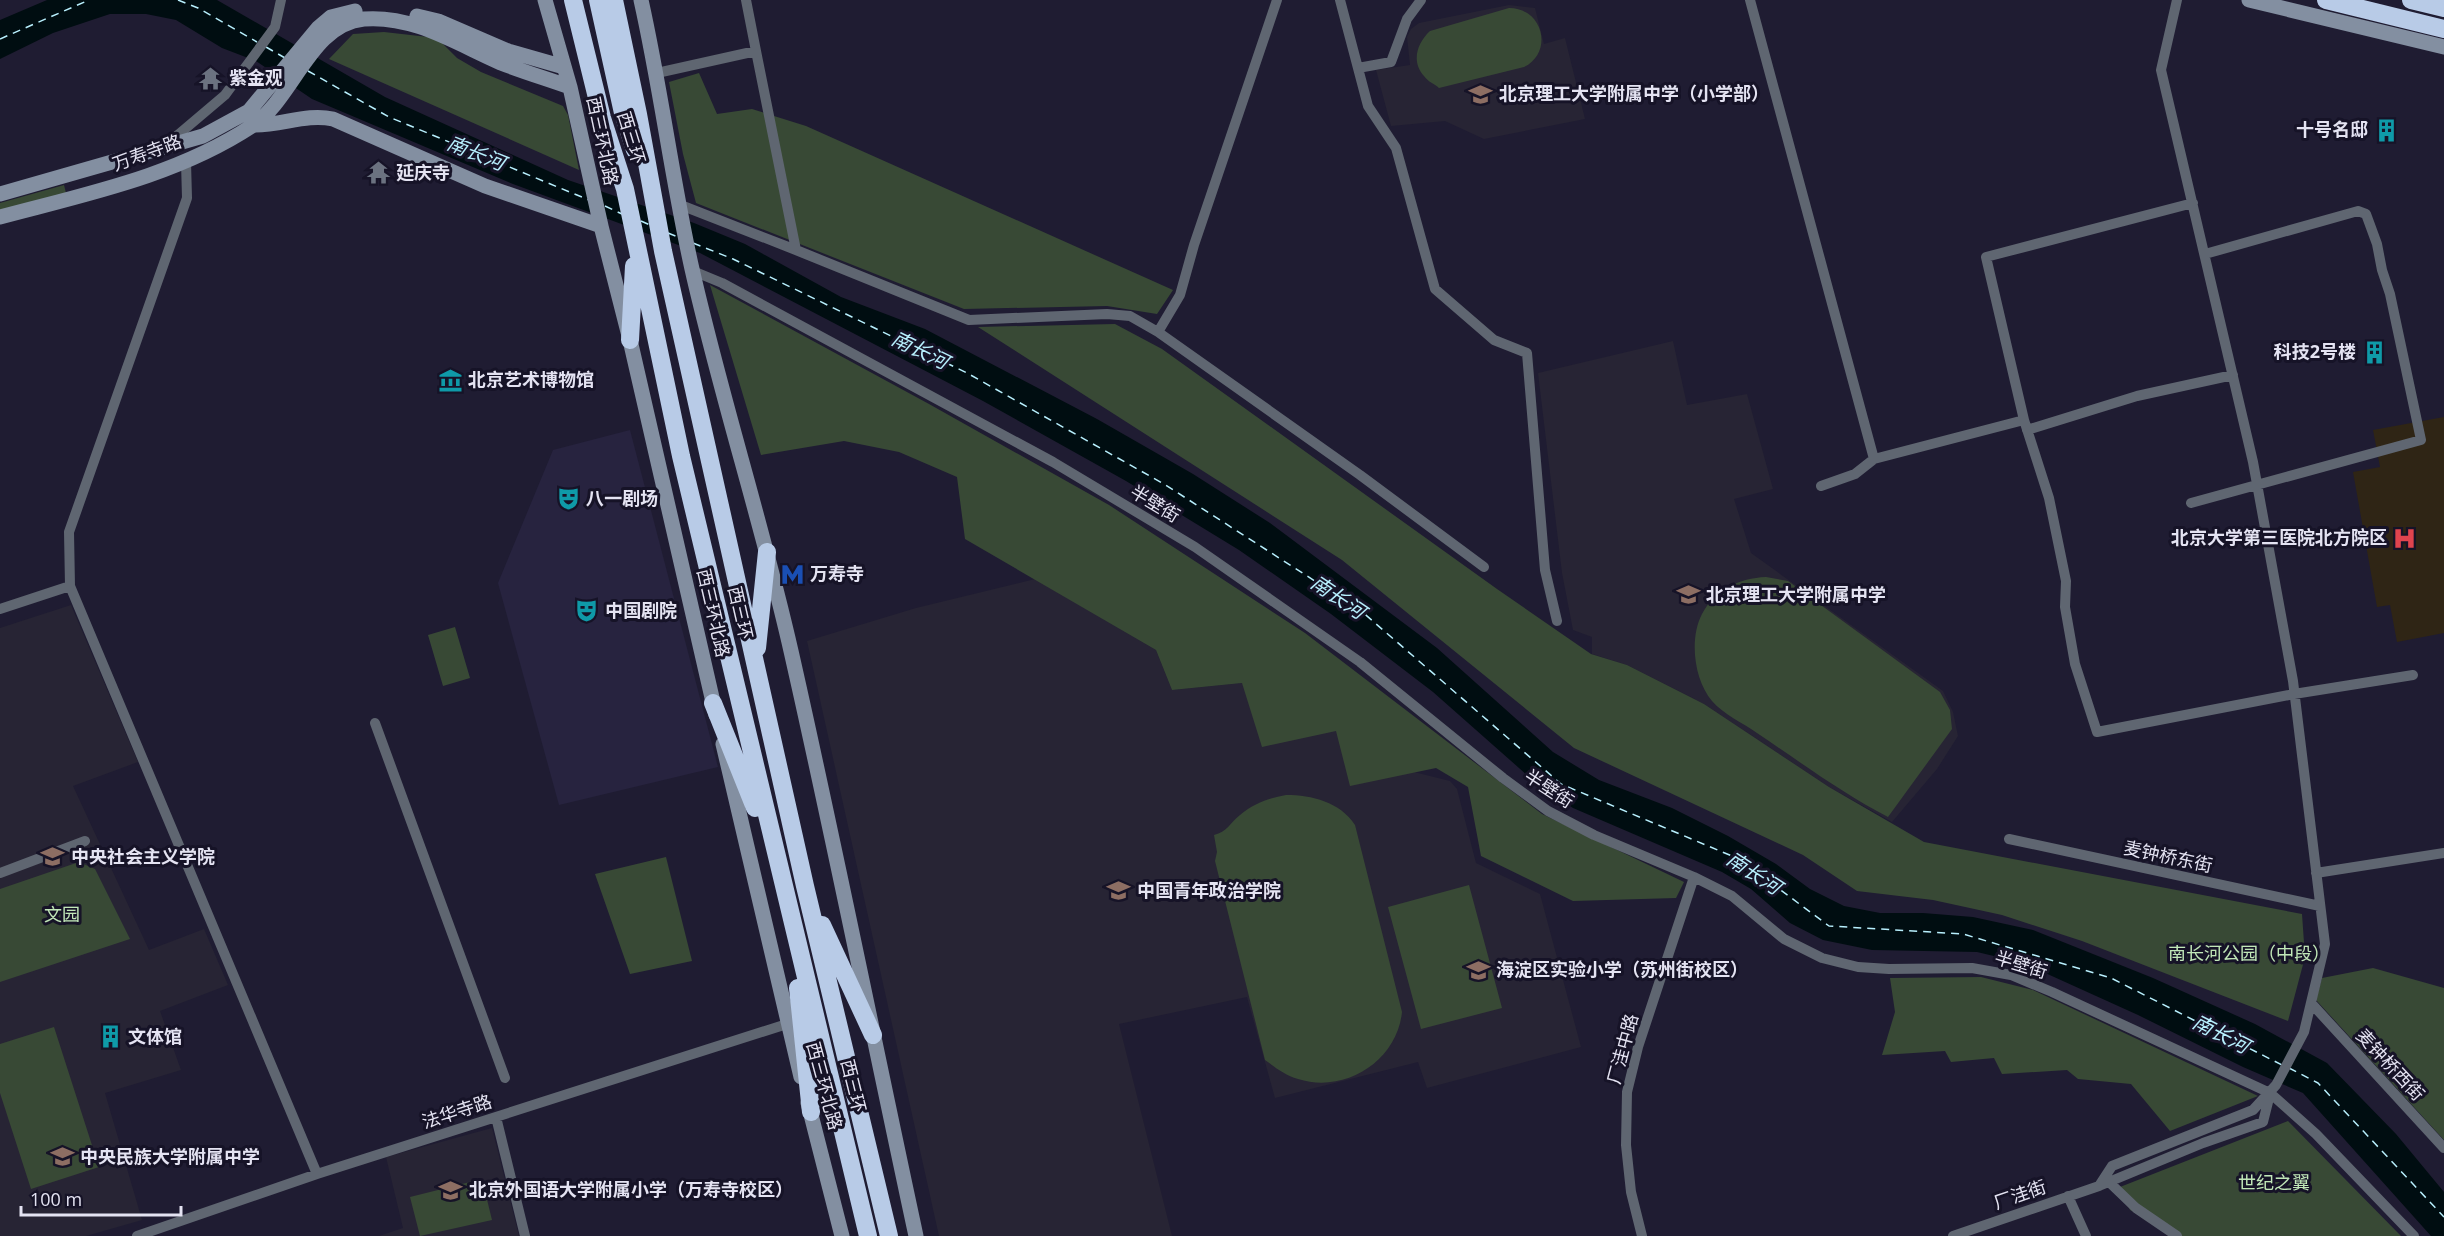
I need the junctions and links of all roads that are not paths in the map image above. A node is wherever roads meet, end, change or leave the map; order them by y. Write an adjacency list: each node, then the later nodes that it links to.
1 (281, 0): 28 (street)
2 (545, 0): 22 (street, 西三环北路)
3 (573, 0): 30 (highway, 西三环)
4 (587, 0): 30 (highway)
5 (598, 0): 33 (highway)
6 (641, 0): 24 (street)
7 (746, 0): 21 (street)
8 (1277, 0): 41 (street)
9 (1340, 0): 23 (street)
10 (1421, 0): 23 (street)
11 (1750, 0): 45 (street)
12 (2177, 0): 32 (street)
13 (2249, 0): 20 (street)
14 (2326, 0): 18 (highway)
15 (2411, 0): 17 (highway)
16 (616, 5): 33 (highway, 西三环)
17 (2444, 8)
18 (2444, 29)
19 (310, 47): 22 (street); 25 (street); 26 (street)
20 (2444, 47)
21 (756, 51): 24 (street); 38 (street)
22 (564, 67): 26 (street, 西三环北路)
23 (1358, 68): 53 (street)
24 (657, 73): 34 (street)
25 (282, 84): 27 (street, 万寿寺路); 28 (street, 万寿寺路)
26 (570, 87): 36 (street, 西三环北路)
27 (253, 125): 29 (street, 万寿寺路); 36 (street)
28 (162, 149): 31 (street, 万寿寺路)
29 (186, 162): 35 (street, 万寿寺路); 51 (street)
30 (625, 189): 37 (highway, 西三环)
31 (0, 194)
32 (2193, 202): 39 (street); 44 (street)
33 (653, 203): 54 (highway, 西三环)
34 (678, 204): 38 (street); 40 (street)
35 (0, 217)
36 (601, 226): 42 (street, 西三环北路)
37 (635, 240): 42 (highway); 62 (highway, 西三环)
38 (796, 250): 41 (street)
39 (2205, 254): 43 (street); 46 (street)
40 (692, 266): 49 (street); 65 (street, 半壁街)
41 (1158, 332): 50 (street)
42 (630, 340): 57 (street, 西三环北路)
43 (2233, 375): 44 (street); 46 (street)
44 (2025, 425): 45 (street); 56 (street)
45 (1874, 459): 47 (street)
46 (2257, 485): 48 (street); 56 (street)
47 (1821, 486)
48 (2191, 503)
49 (767, 552): 54 (highway); 71 (street)
50 (1484, 567)
51 (70, 586): 52 (street); 77 (street)
52 (0, 609)
53 (1557, 621)
54 (755, 665): 66 (highway, 西三环)
55 (2413, 675): 56 (street)
56 (2294, 694): 64 (street)
57 (713, 703): 62 (highway); 70 (street, 西三环北路)
58 (375, 723): 72 (street)
59 (2009, 839): 67 (street, 麦钟桥东街)
60 (85, 841): 63 (street)
61 (2444, 853): 64 (street)
62 (778, 868): 68 (highway, 西三环)
63 (0, 873)
64 (2316, 873): 67 (street)
65 (1694, 877): 73 (street, 半壁街); 86 (street, 厂洼中路)
66 (805, 886): 71 (highway); 80 (highway, 西三环)
67 (2320, 906): 69 (street)
68 (790, 917): 74 (highway); 84 (highway, 西三环)
69 (2311, 1003): 73 (street); 76 (street, 麦钟桥西街)
70 (787, 1024): 74 (street, 西三环北路); 75 (street, 法华寺路)
71 (873, 1035): 85 (street)
72 (505, 1078)
73 (2273, 1089): 78 (street); 78 (street, 厂洼街); 90 (street, 半壁街)
74 (811, 1112): 83 (street, 西三环北路)
75 (496, 1117): 77 (street, 法华寺路); 82 (street)
76 (2444, 1148)
77 (317, 1174): 81 (street, 法华寺路)
78 (2104, 1184): 79 (street, 厂洼街); 89 (street)
79 (2068, 1196): 87 (street, 厂洼街); 88 (street)
80 (889, 1235)
81 (137, 1236)
82 (525, 1236)
83 (842, 1236)
84 (868, 1236)
85 (916, 1236)
86 (1642, 1236)
87 (1953, 1236)
88 (2086, 1236)
89 (2178, 1236)
90 (2414, 1236)

